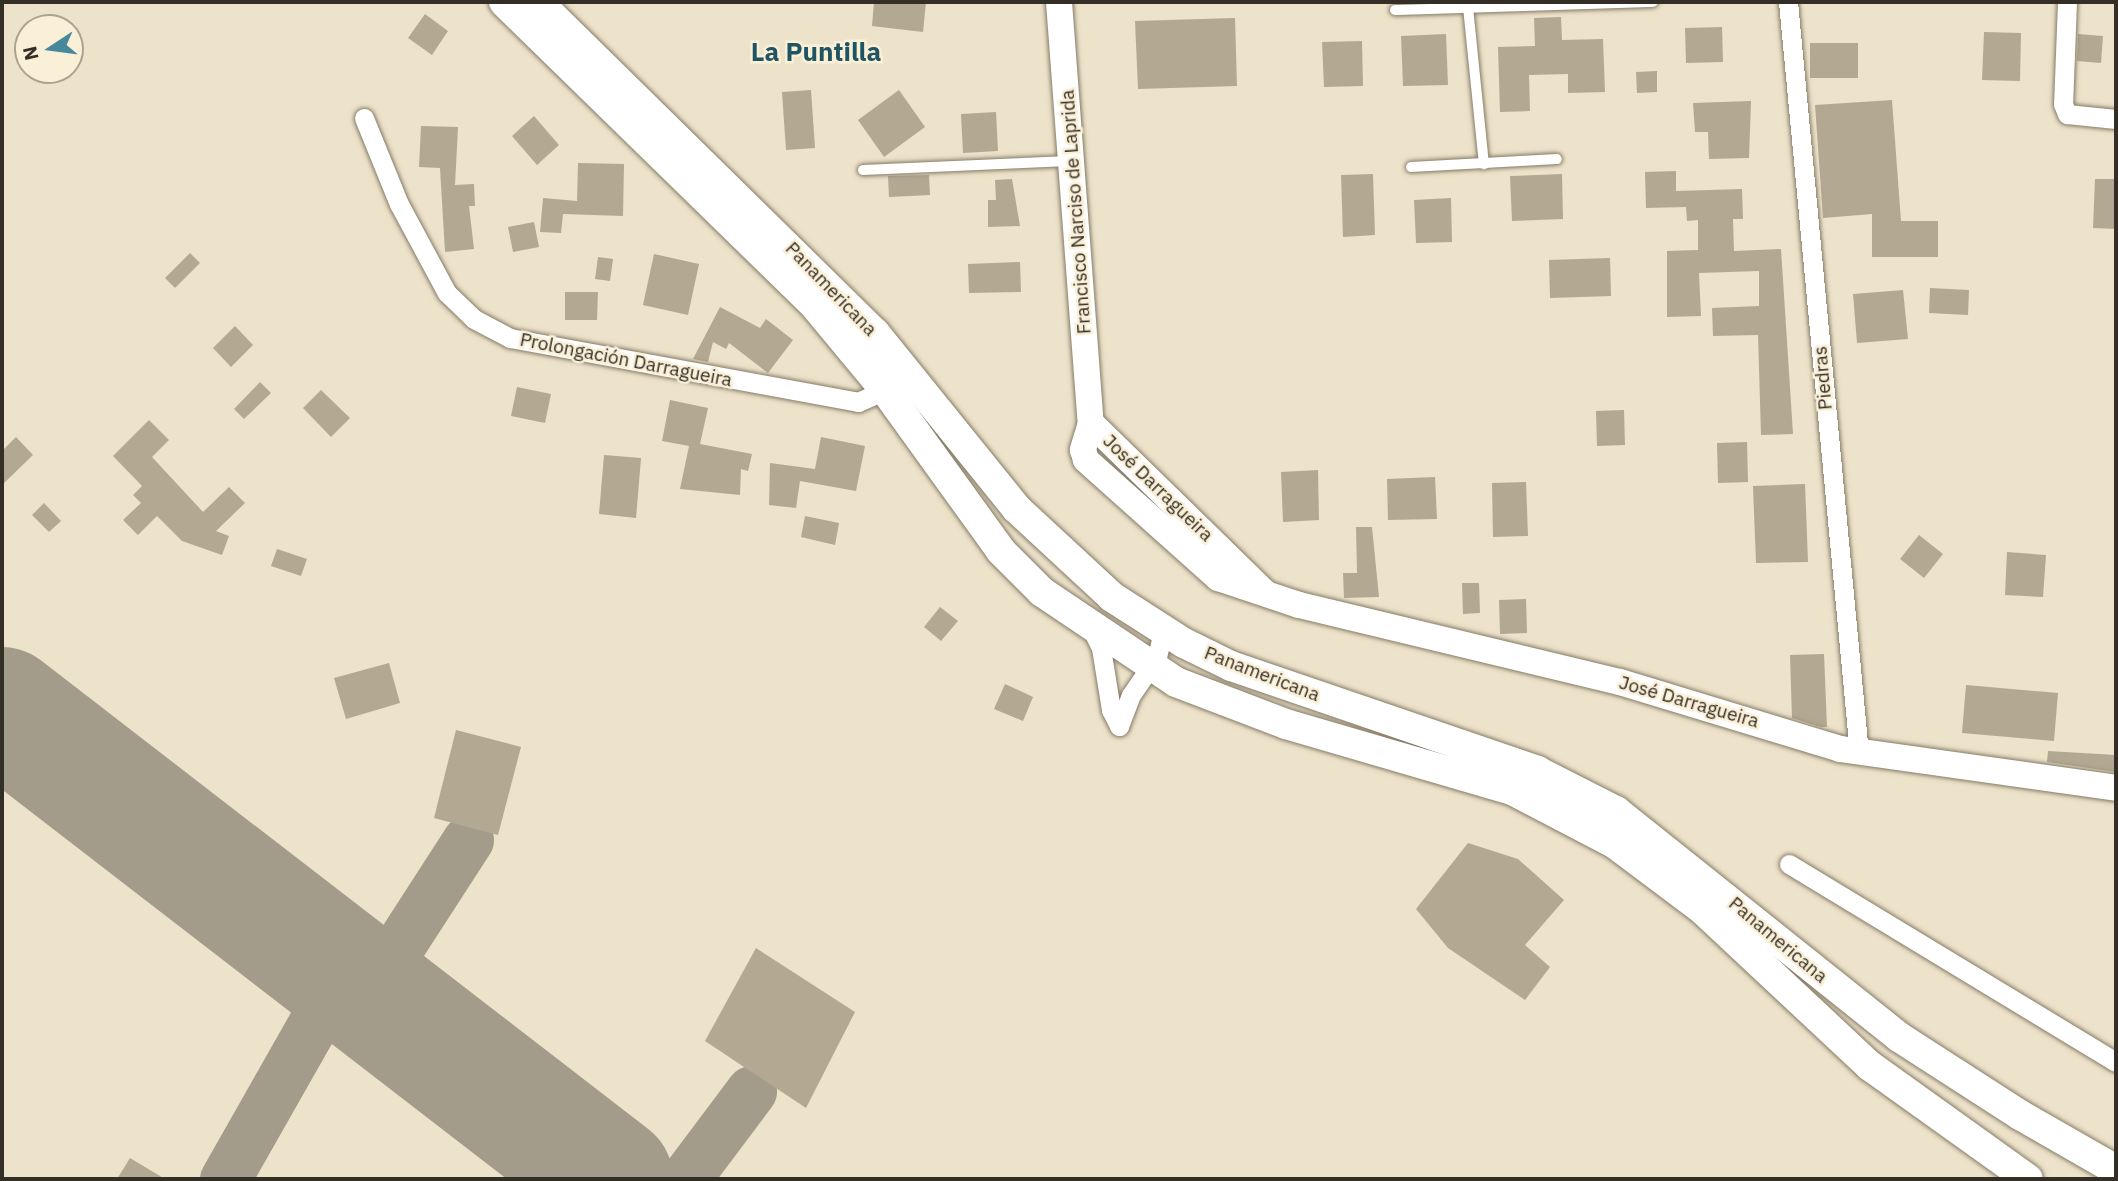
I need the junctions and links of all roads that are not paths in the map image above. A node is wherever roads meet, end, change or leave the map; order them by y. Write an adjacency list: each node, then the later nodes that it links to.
1 (504, 2): 17 (main road, Panamericana)
2 (1059, 2): 13 (street, Francisco Narciso de Laprida)
3 (1653, 2): 8 (lane)
4 (1788, 2): 22 (street, Piedras)
5 (2067, 2): 11 (street)
6 (540, 3): 20 (main road, Panamericana)
7 (1408, 5): 8 (lane); 9 (lane)
8 (1468, 8): 14 (lane)
9 (1395, 10)
10 (364, 118): 17 (street, Prolongación Darragueira)
11 (2116, 119)
12 (1557, 159): 14 (lane)
13 (1072, 161): 16 (lane); 18 (street, Francisco Narciso de Laprida)
14 (1484, 164): 15 (lane)
15 (1411, 167)
16 (863, 170)
17 (885, 390): 19 (main road, Panamericana)
18 (1091, 423): 22 (street, José Darragueira)
19 (1091, 628): 21 (main road, Panamericana); 21 (street)
20 (1163, 630): 21 (street); 26 (main road, Panamericana)
21 (1151, 668): 27 (main road, Panamericana)
22 (1859, 754): 23 (street, José Darragueira)
23 (2116, 789)
24 (1789, 864): 25 (street)
25 (2116, 1062)
26 (2116, 1170)
27 (2028, 1179)

